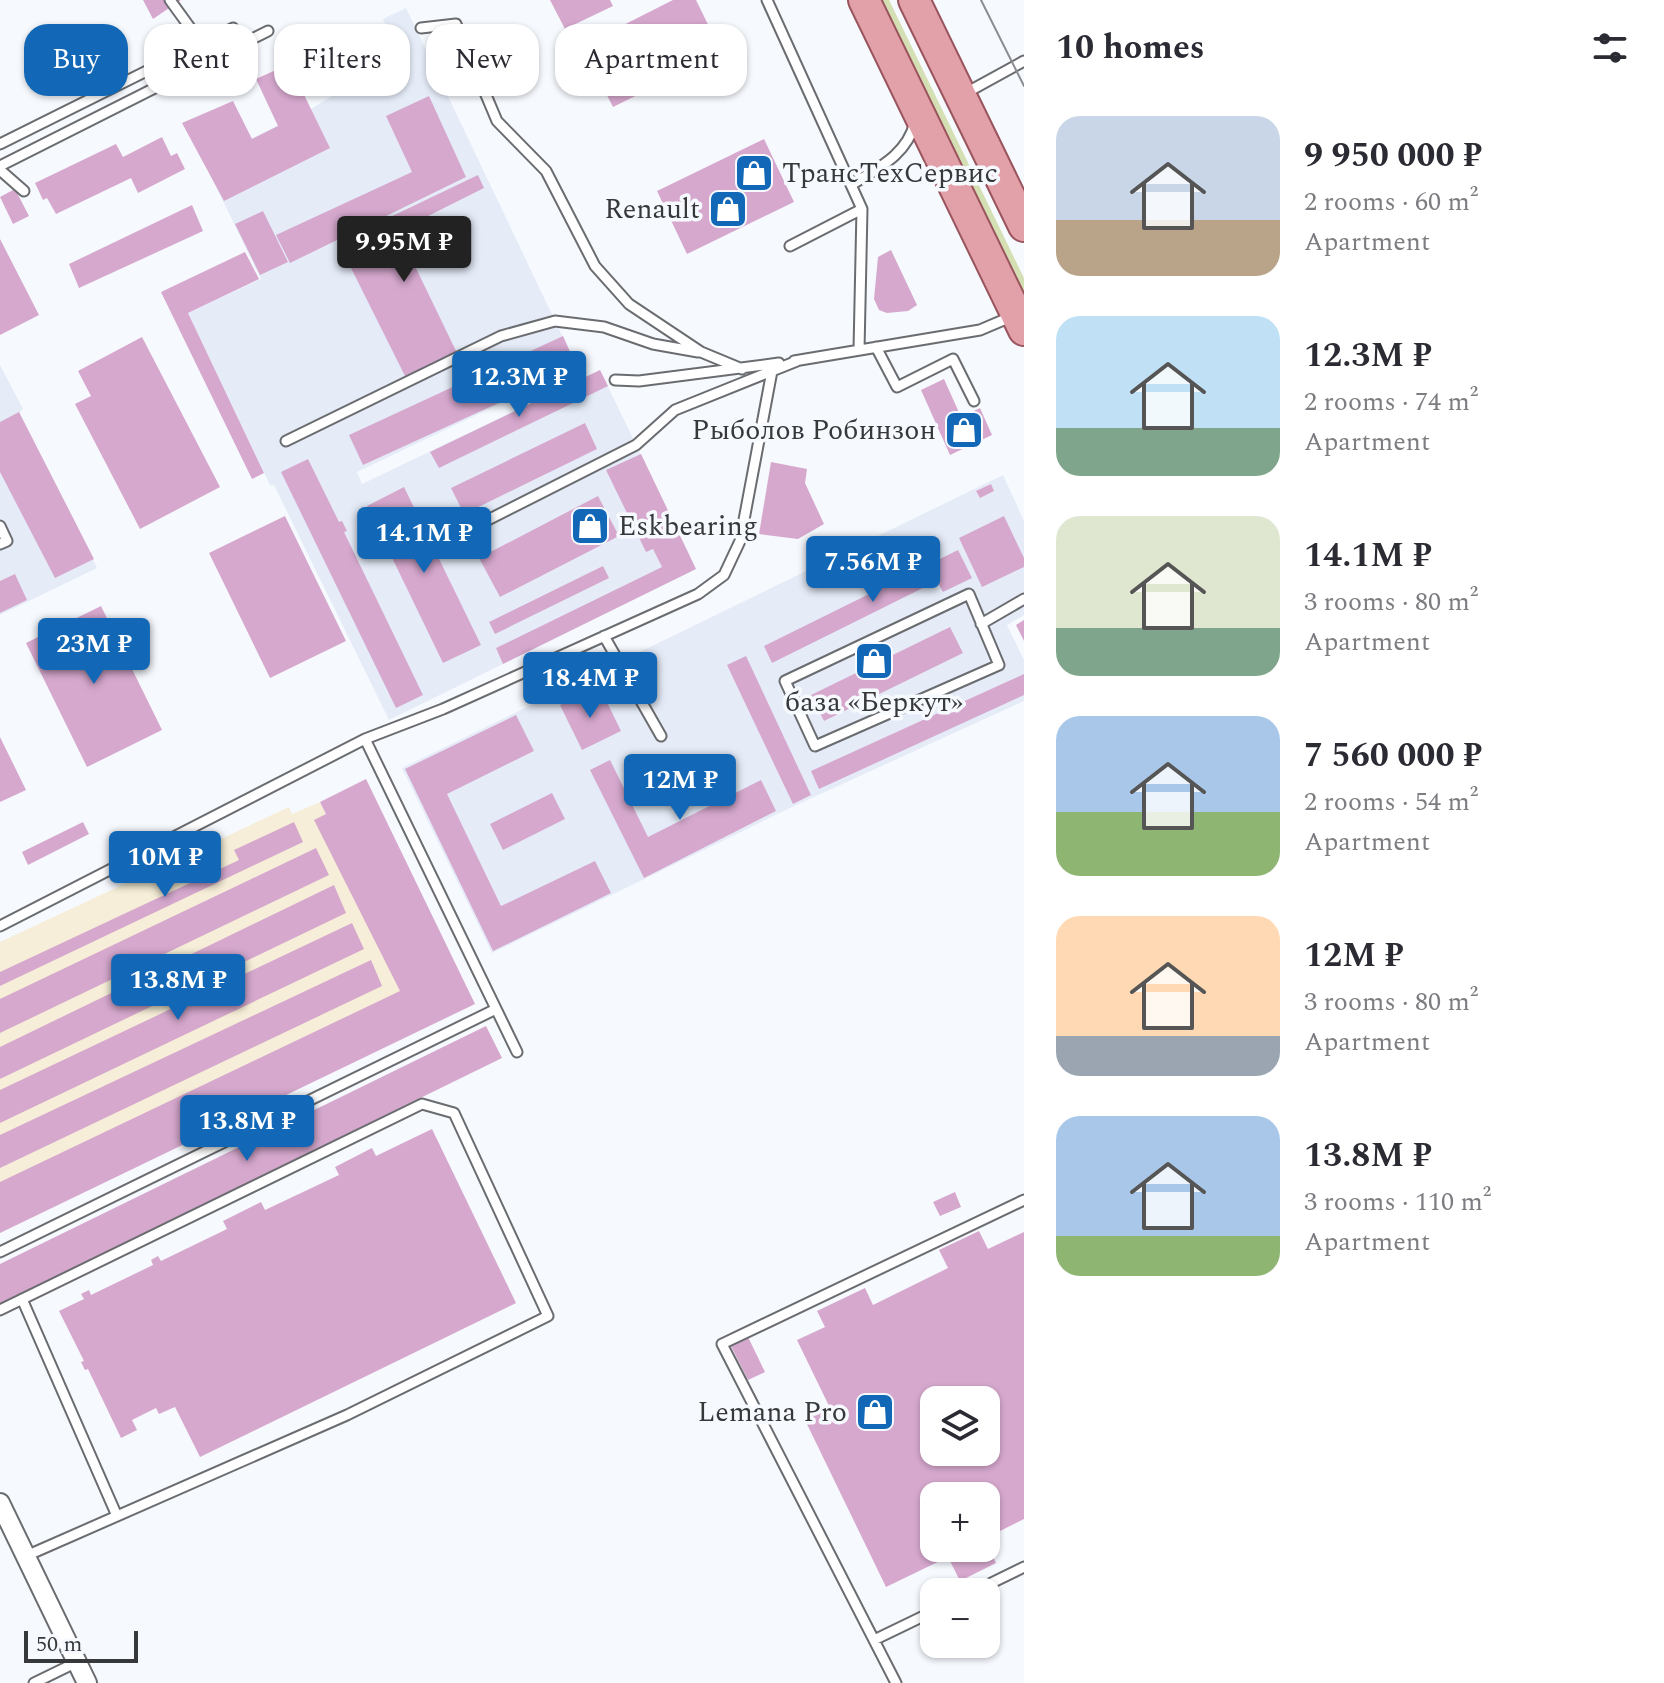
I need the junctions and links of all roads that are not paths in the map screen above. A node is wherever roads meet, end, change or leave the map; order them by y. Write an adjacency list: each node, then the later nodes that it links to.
1 (170, 0): 5 (lane)
2 (767, 0): 16 (lane)
3 (864, 0): 13 (main road)
4 (914, 0): 12 (main road)
5 (185, 24)
6 (421, 28): 24 (lane)
7 (268, 31): 8 (lane)
8 (258, 36)
9 (1024, 61): 12 (lane)
10 (144, 72): 14 (lane)
11 (144, 94): 15 (lane)
12 (961, 96): 19 (main road)
13 (918, 111): 16 (lane); 21 (main road)
14 (0, 144)
15 (0, 168): 17 (lane)
16 (851, 185): 18 (lane)
17 (24, 191)
18 (862, 209): 20 (lane); 23 (lane)
19 (1024, 226)
20 (790, 246)
21 (1020, 322): 22 (lane)
22 (876, 347): 23 (lane); 29 (lane)
23 (859, 350): 25 (lane)
24 (701, 352): 26 (lane); 30 (lane)
25 (797, 361): 26 (lane); 27 (lane)
26 (742, 369): 28 (lane)
27 (772, 371): 32 (lane); 36 (lane)
28 (615, 380)
29 (974, 401)
30 (286, 441)
31 (0, 526): 33 (lane)
32 (472, 528)
33 (0, 544)
34 (1024, 599): 35 (lane)
35 (981, 624): 35 (lane)
36 (604, 636): 37 (lane); 38 (lane)
37 (661, 736)
38 (365, 739): 39 (lane); 40 (lane)
39 (0, 926)
40 (496, 1009): 41 (lane); 43 (lane)
41 (517, 1052)
42 (1024, 1200): 52 (lane)
43 (0, 1252)
44 (22, 1299): 45 (lane); 47 (lane); 47 (lane)
45 (0, 1310)
46 (0, 1503): 48 (street)
47 (117, 1516): 48 (lane)
48 (26, 1556): 53 (street)
49 (1024, 1567): 50 (lane)
50 (1000, 1579)
51 (920, 1618): 52 (lane)
52 (874, 1640): 56 (lane)
53 (77, 1662): 54 (lane); 55 (street)
54 (34, 1683)
55 (87, 1683)
56 (896, 1683)

